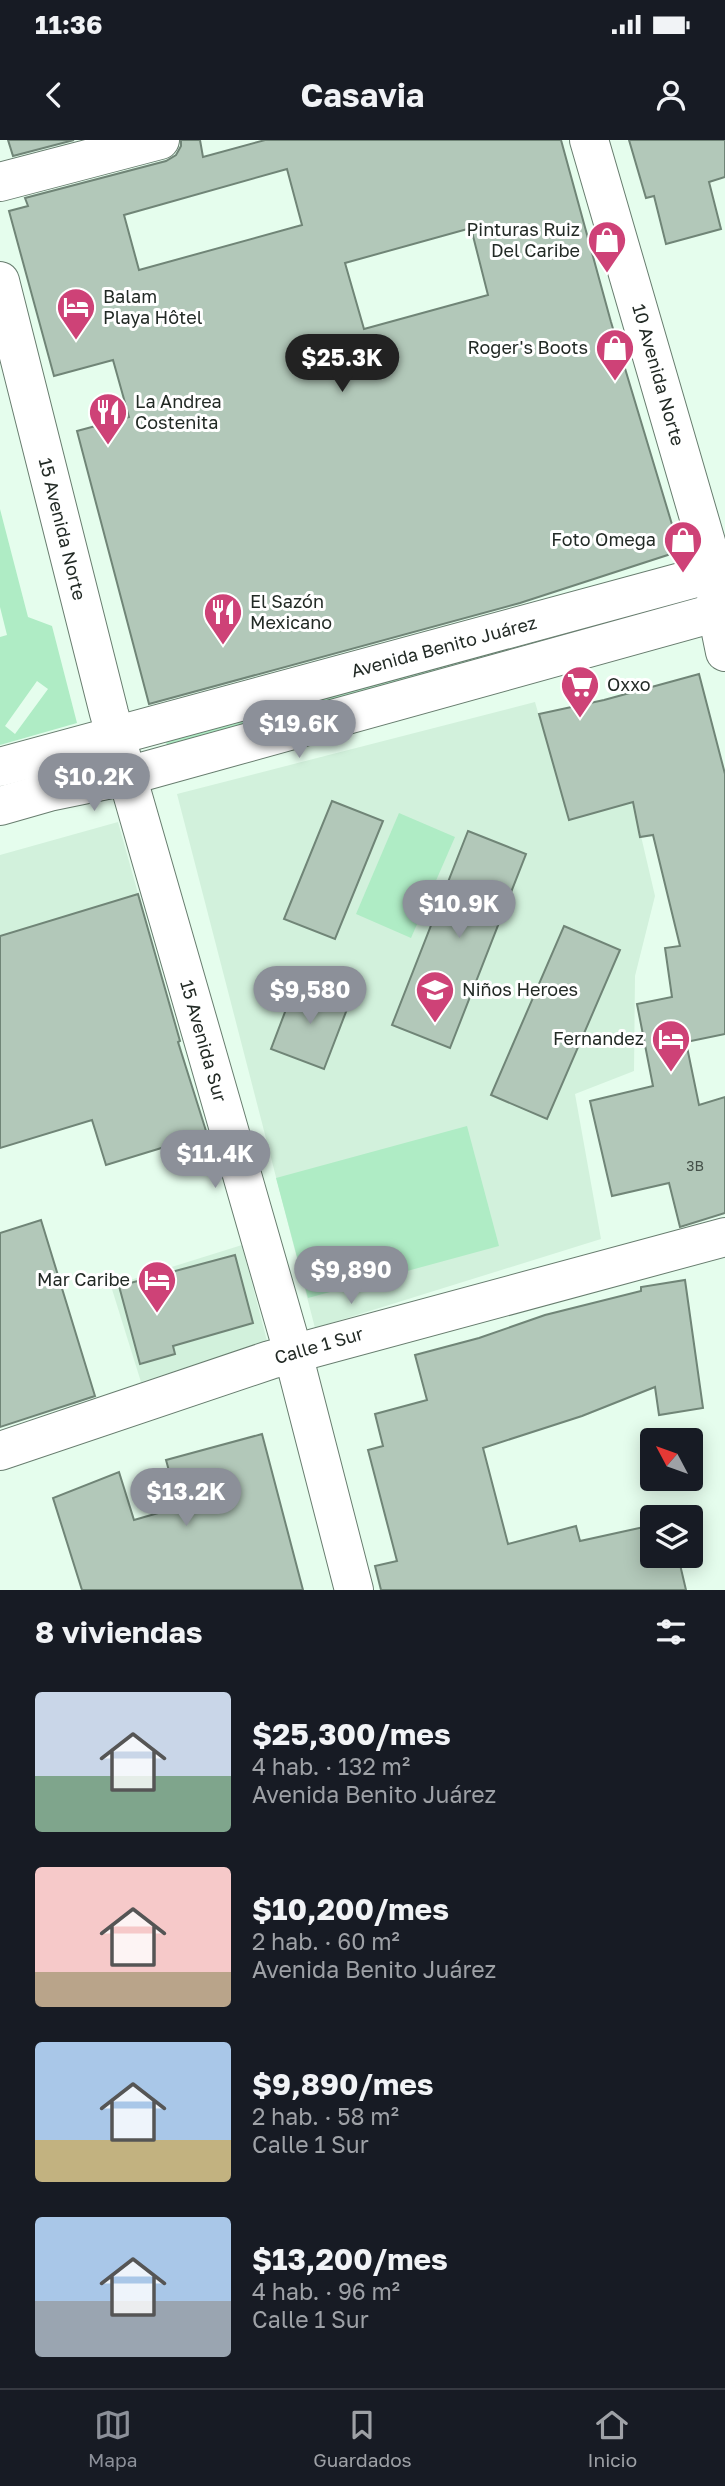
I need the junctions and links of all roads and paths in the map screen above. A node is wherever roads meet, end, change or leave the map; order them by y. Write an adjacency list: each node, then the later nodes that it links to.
1 (160, 140): 3 (street)
2 (589, 140): 5 (street, 10 Avenida Norte)
3 (0, 183)
4 (0, 281): 8 (street, 15 Avenida Norte)
5 (720, 571): 6 (street, 10 Avenida Norte); 8 (street, Avenida Benito Juárez)
6 (721, 611): 7 (street, 10 Avenida Norte); 10 (street)
7 (725, 652)
8 (116, 736): 9 (street, Avenida Benito Juárez); 10 (street, 15 Avenida Norte)
9 (0, 767)
10 (127, 776): 11 (street); 13 (street, 15 Avenida Sur)
11 (0, 806)
12 (725, 1237): 13 (street, Calle 1 Sur)
13 (293, 1354): 14 (street, Calle 1 Sur); 15 (street, 15 Avenida Sur)
14 (0, 1451)
15 (354, 1590)

